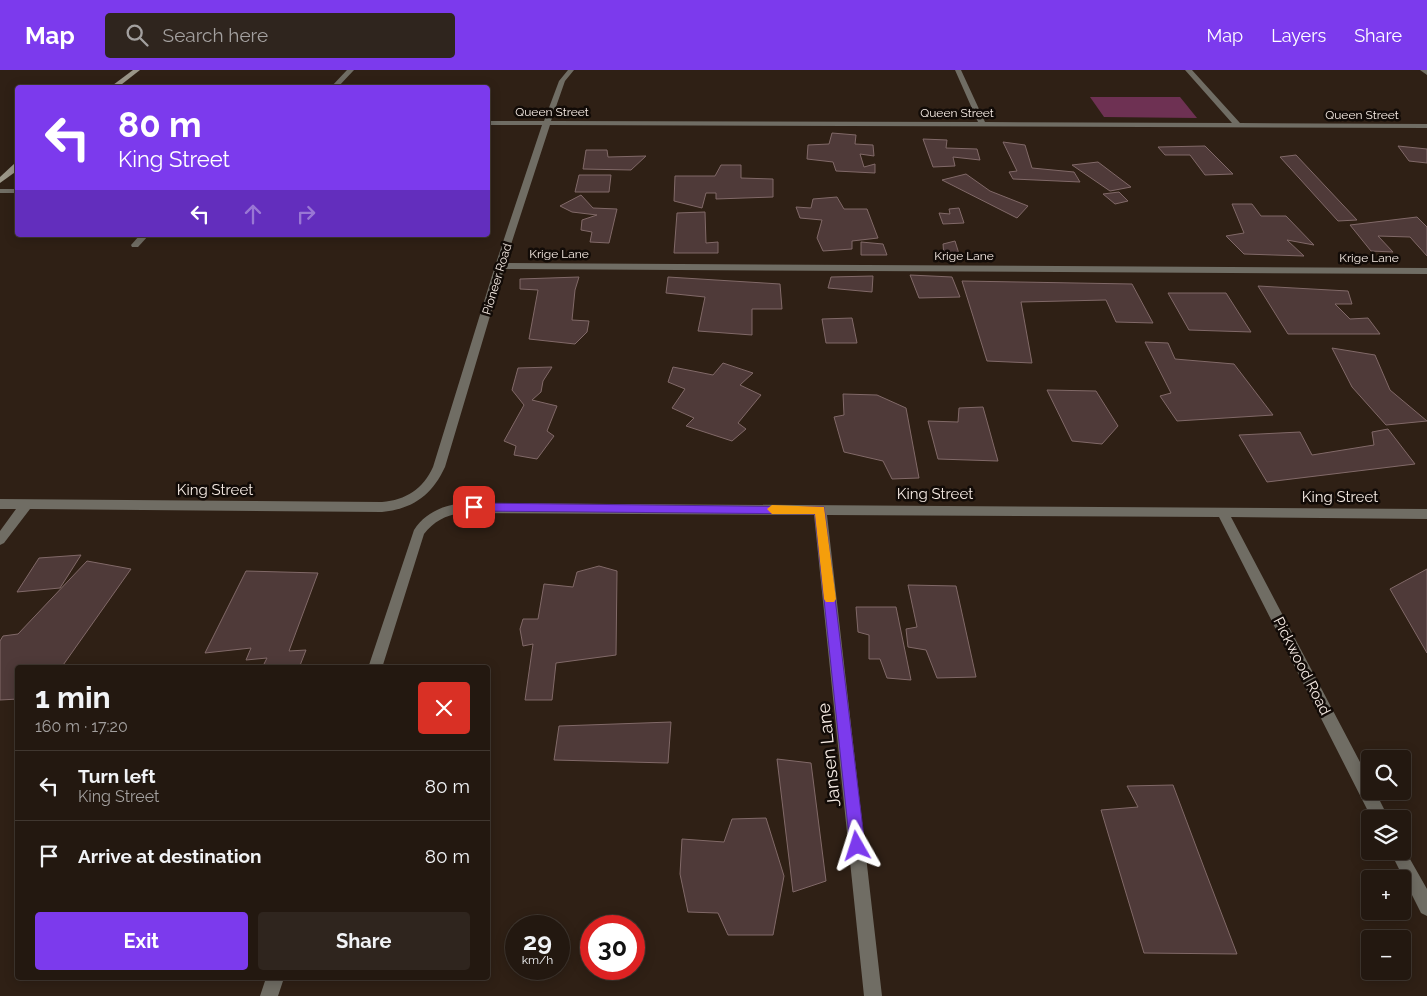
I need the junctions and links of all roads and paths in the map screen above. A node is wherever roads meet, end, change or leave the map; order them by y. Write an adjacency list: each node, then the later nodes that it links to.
1 (137, 70): 8 (main road)
2 (351, 70): 9 (street)
3 (571, 70): 11 (street, Pioneer Road)
4 (958, 70): 12 (street)
5 (1188, 70): 13 (street)
6 (1422, 70): 7 (street)
7 (1427, 73)
8 (116, 85)
9 (336, 85)
10 (490, 123): 11 (street, Queen Street)
11 (548, 123): 12 (street, Queen Street); 21 (street, Pioneer Road)
12 (983, 125): 13 (street, Queen Street)
13 (1239, 126): 14 (street, Queen Street)
14 (1427, 126)
15 (15, 168): 16 (main road)
16 (0, 180)
17 (0, 191): 18 (street)
18 (15, 192)
19 (143, 237): 20 (street)
20 (136, 246)
21 (500, 266): 22 (street, Krige Lane); 23 (street, Pioneer Road)
22 (1427, 271)
23 (426, 490): 25 (street, King Street)
24 (0, 504): 25 (street, King Street)
25 (26, 505): 29 (street)
26 (820, 510): 27 (street, King Street); 30 (street, King Street); 36 (street, Jansen Lane)
27 (1222, 514): 28 (street, King Street); 31 (street, Pickwood Road)
28 (1427, 514)
29 (0, 540)
30 (376, 665)
31 (1376, 810)
32 (1403, 860): 33 (street)
33 (1427, 907)
34 (274, 980): 35 (street)
35 (269, 996)
36 (873, 996)

